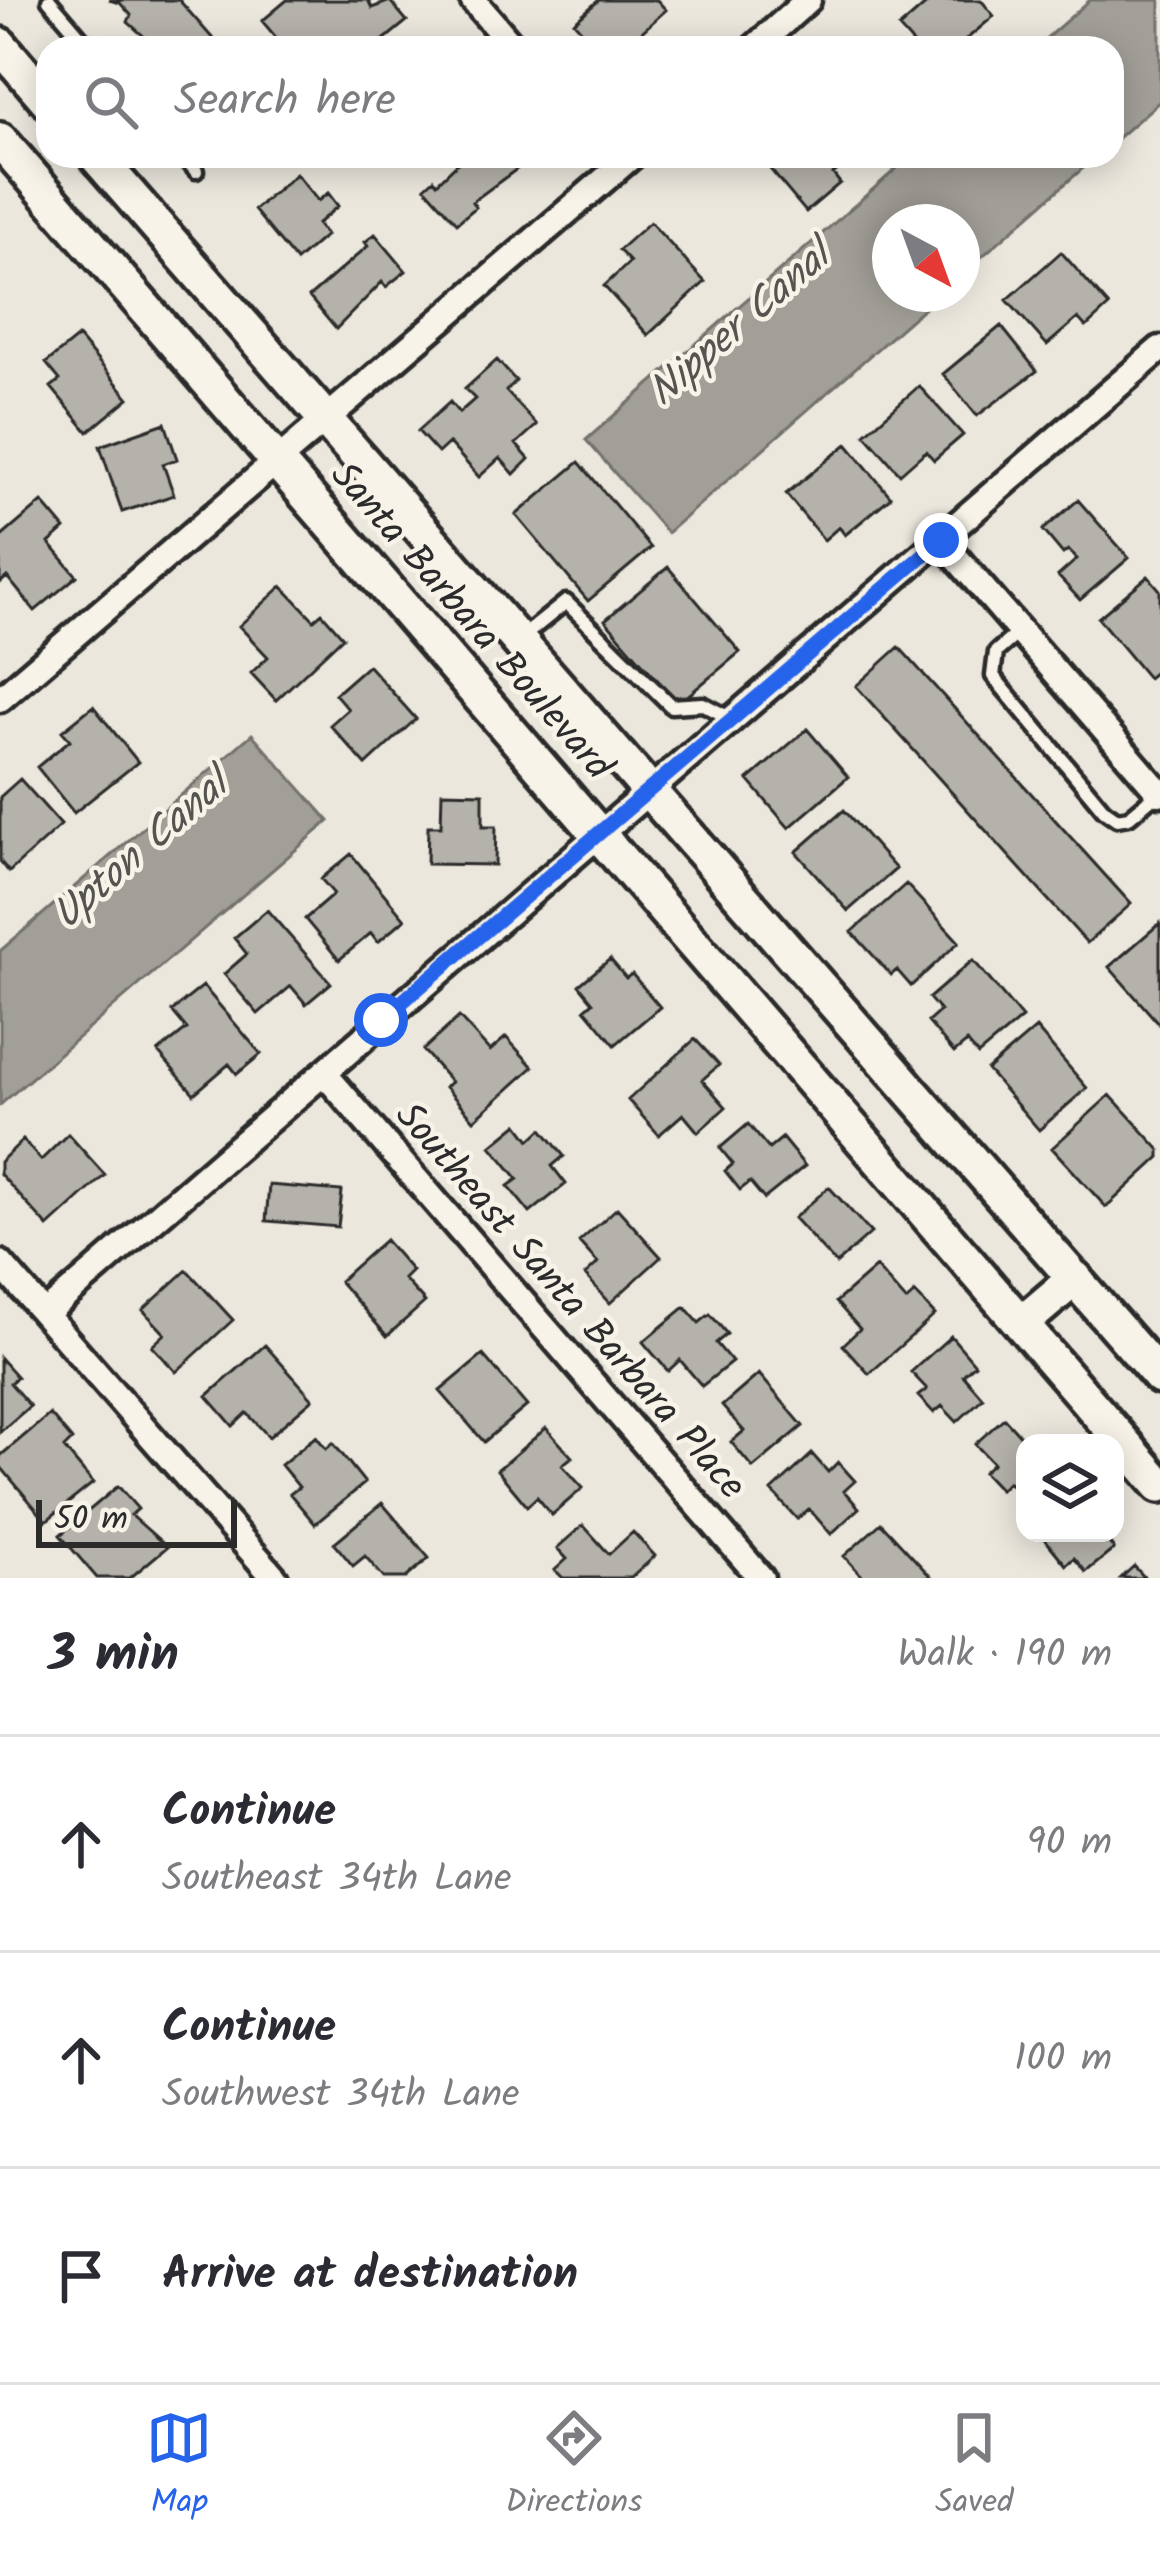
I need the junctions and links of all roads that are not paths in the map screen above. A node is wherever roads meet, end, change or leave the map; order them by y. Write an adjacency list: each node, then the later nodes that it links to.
1 (49, 0): 4 (lane)
2 (472, 0): 5 (street)
3 (808, 0): 6 (street)
4 (80, 36)
5 (504, 36)
6 (768, 36)
7 (0, 45): 8 (main road)
8 (36, 87)
9 (0, 140): 16 (main road, Santa Barbara Boulevard)
10 (106, 168): 15 (main road, Santa Barbara Boulevard)
11 (193, 168): 13 (lane)
12 (610, 168): 15 (street)
13 (196, 171)
14 (1160, 349): 17 (street)
15 (326, 422): 16 (street); 19 (main road, Santa Barbara Boulevard)
16 (278, 463): 20 (street); 24 (main road, Santa Barbara Boulevard)
17 (941, 540): 18 (street); 21 (street)
18 (1020, 631): 23 (street); 23 (lane)
19 (517, 642): 21 (lane); 22 (main road, Santa Barbara Boulevard)
20 (0, 699)
21 (734, 721): 22 (street)
22 (647, 791): 24 (street); 27 (main road, Santa Barbara Boulevard)
23 (1160, 793)
24 (596, 834): 25 (street); 29 (main road, Santa Barbara Boulevard)
25 (324, 1073): 28 (street); 33 (street, Southeast Santa Barbara Place)
26 (0, 1262): 28 (street)
27 (1075, 1278): 29 (main road); 30 (main road, Santa Barbara Boulevard)
28 (46, 1313): 32 (street)
29 (1021, 1324): 31 (main road, Santa Barbara Boulevard)
30 (1160, 1377)
31 (1160, 1485)
32 (275, 1578)
33 (761, 1578)

